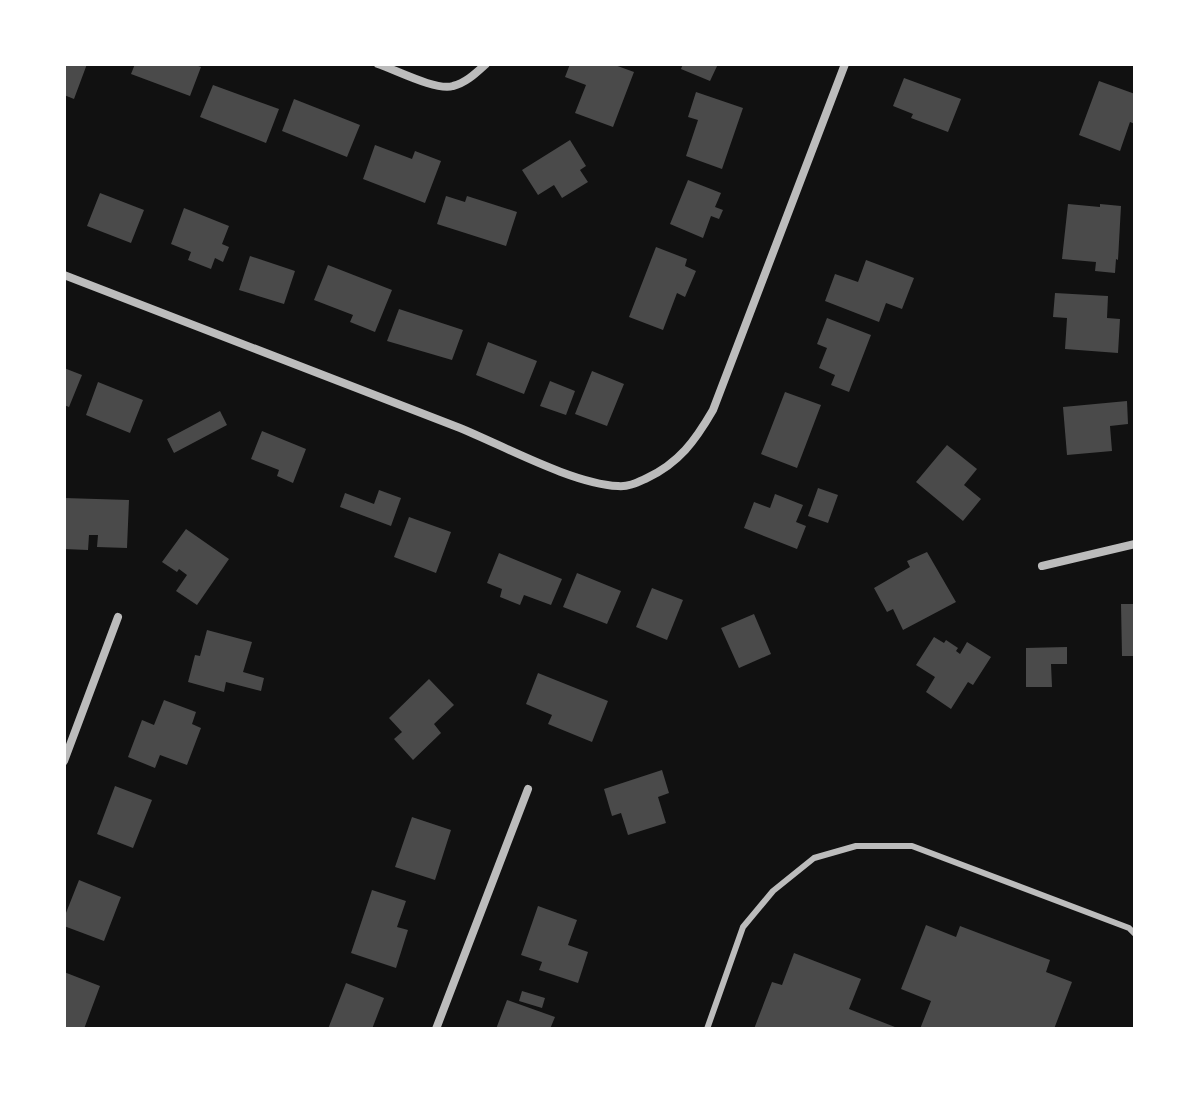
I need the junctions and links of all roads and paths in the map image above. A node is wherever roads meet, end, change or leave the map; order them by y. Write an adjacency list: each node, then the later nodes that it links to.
1 (378, 64): 2 (street)
2 (486, 64)
3 (845, 64): 4 (street)
4 (64, 275)
5 (1135, 544): 6 (street)
6 (1042, 566)
7 (118, 617): 8 (street)
8 (64, 761)
9 (528, 789): 11 (street)
10 (1135, 934): 12 (lane)
11 (436, 1029)
12 (707, 1029)

